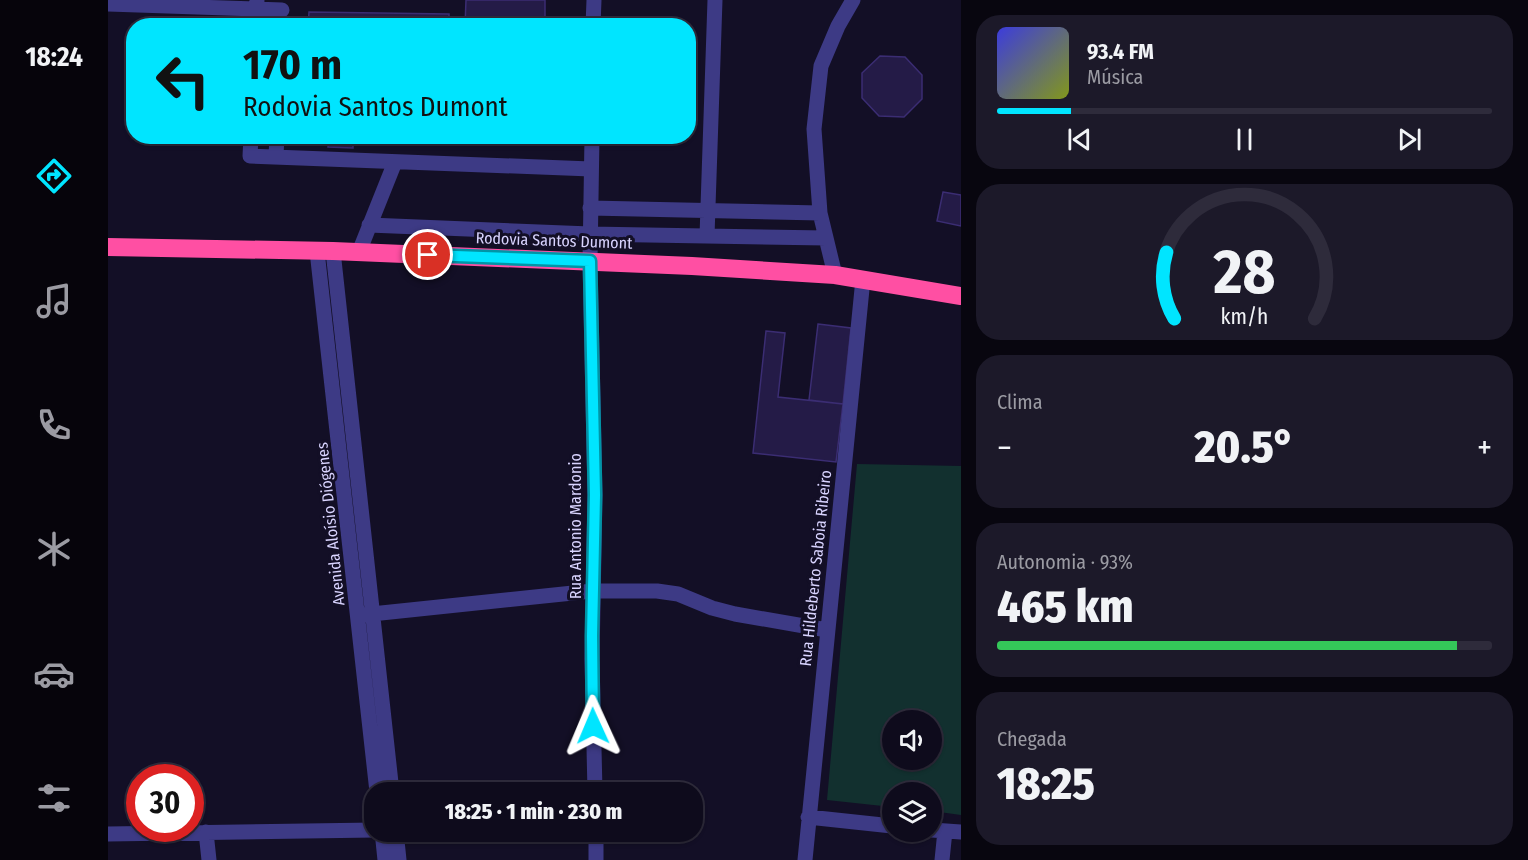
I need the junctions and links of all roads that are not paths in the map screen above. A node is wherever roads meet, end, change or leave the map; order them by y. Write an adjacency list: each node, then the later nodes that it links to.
1 (594, 0): 8 (street)
2 (715, 0): 16 (street)
3 (853, 0): 17 (street)
4 (189, 3): 5 (street); 6 (street)
5 (108, 4)
6 (257, 4): 7 (street)
7 (282, 5)
8 (593, 18)
9 (251, 144): 12 (street)
10 (277, 144): 12 (street)
11 (592, 144): 14 (street, Rua Antonio Mardonio)
12 (276, 156): 13 (street)
13 (395, 162): 14 (street); 18 (street)
14 (591, 169): 15 (street, Rua Antonio Mardonio)
15 (590, 208): 16 (street); 19 (street, Rua Antonio Mardonio)
16 (708, 211): 17 (street); 20 (street)
17 (820, 213): 21 (street)
18 (369, 225): 19 (street); 24 (street)
19 (590, 234): 20 (street); 25 (street, Rua Antonio Mardonio)
20 (707, 236): 21 (street)
21 (826, 238): 26 (street)
22 (108, 247): 23 (highway, Rodovia Santos Dumont)
23 (325, 251): 24 (highway, Rodovia Santos Dumont); 30 (street, Avenida Aloísio Diógenes)
24 (359, 252): 25 (highway, Rodovia Santos Dumont)
25 (590, 261): 26 (highway, Rodovia Santos Dumont); 29 (street, Rua Antonio Mardonio)
26 (835, 275): 27 (highway, Rodovia Santos Dumont)
27 (863, 279): 28 (highway, Rodovia Santos Dumont); 31 (street, Rua Hildeberto Saboia Ribeiro)
28 (961, 296)
29 (592, 591): 30 (street); 31 (street); 34 (street, Rua Antonio Mardonio)
30 (365, 614): 32 (street, Avenida Aloísio Diógenes); 33 (street, Avenida Aloísio Diógenes)
31 (827, 630): 35 (street, Rua Hildeberto Saboia Ribeiro)
32 (376, 782)
33 (390, 782)
34 (595, 782)
35 (808, 817): 36 (street); 50 (street, Rua Hildeberto Saboia Ribeiro)
36 (882, 825)
37 (364, 830): 39 (street)
38 (942, 831): 40 (street)
39 (206, 832): 41 (street); 46 (street)
40 (961, 832)
41 (108, 834)
42 (383, 842): 47 (street)
43 (397, 842): 48 (street)
44 (596, 842): 49 (street)
45 (940, 842): 51 (street)
46 (209, 860)
47 (384, 860)
48 (399, 860)
49 (596, 860)
50 (804, 860)
51 (942, 860)

